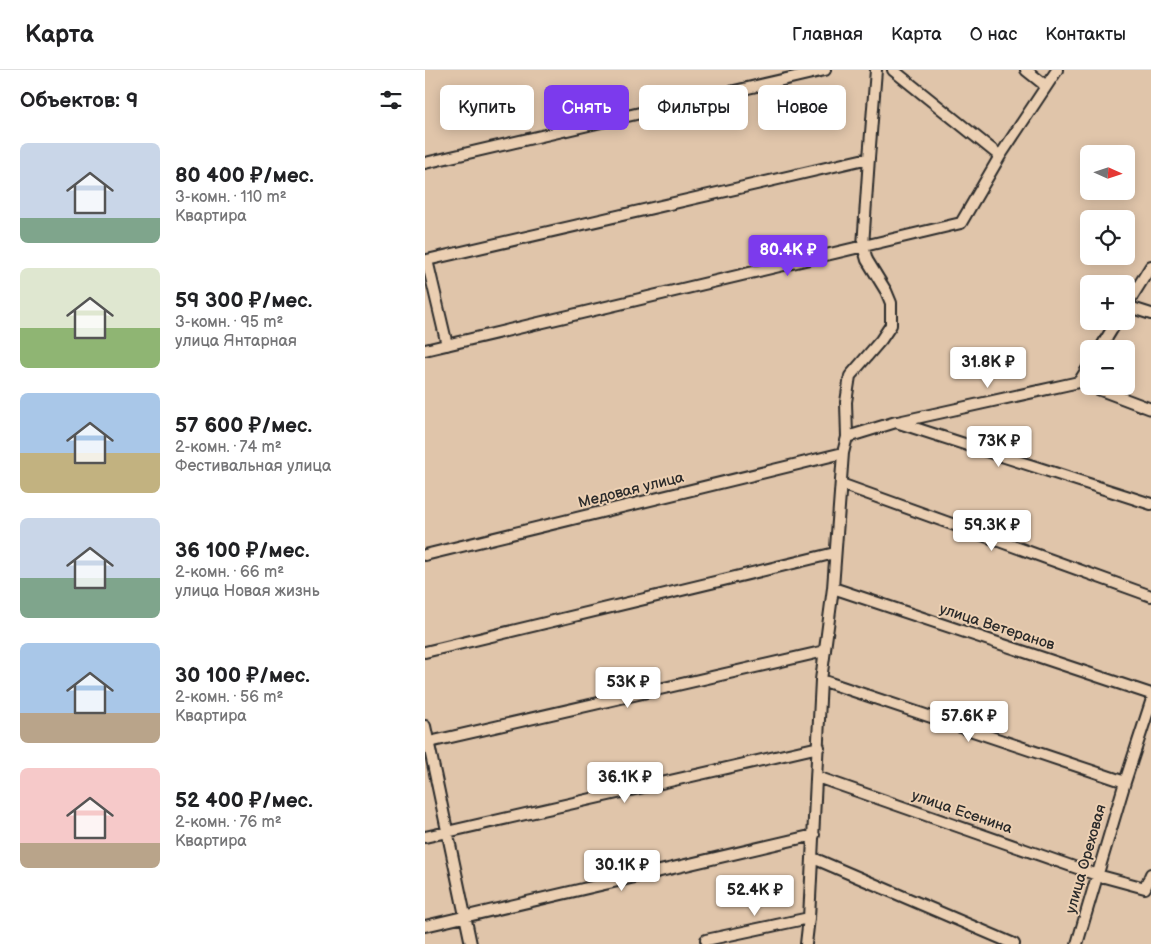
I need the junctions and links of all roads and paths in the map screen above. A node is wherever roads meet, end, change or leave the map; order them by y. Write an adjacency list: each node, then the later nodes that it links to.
1 (825, 70): 9 (street)
2 (877, 70): 8 (street)
3 (893, 70): 7 (street)
4 (1026, 70): 6 (street)
5 (1057, 70): 6 (street)
6 (1046, 86): 7 (street)
7 (1000, 156): 10 (street)
8 (869, 158): 10 (street); 11 (street)
9 (425, 162)
10 (863, 246): 16 (street); 22 (street)
11 (426, 258): 16 (street)
12 (1151, 266): 13 (street)
13 (1135, 292)
14 (1135, 309): 15 (street)
15 (1151, 314)
16 (447, 345): 17 (street)
17 (425, 350)
18 (1080, 386): 21 (street)
19 (1114, 395): 20 (street)
20 (1151, 408)
21 (896, 422): 22 (street); 25 (street)
22 (847, 438): 23 (street)
23 (843, 453): 24 (street); 27 (street, Медовая улица)
24 (841, 484): 26 (street); 29 (street)
25 (1151, 504)
26 (835, 553): 28 (street); 31 (street)
27 (425, 555)
28 (833, 588): 30 (street); 33 (street, улица Ветеранов)
29 (1151, 596)
30 (825, 651): 32 (street); 36 (street)
31 (425, 652)
32 (821, 680): 37 (street); 39 (street)
33 (1151, 694)
34 (1151, 702): 39 (street, улица Ореховая)
35 (425, 726): 36 (street)
36 (427, 742): 40 (street)
37 (819, 747): 38 (street); 40 (street)
38 (817, 777): 41 (street); 45 (street, улица Есенина)
39 (1125, 782): 45 (street, улица Ореховая)
40 (448, 832): 42 (street); 46 (street)
41 (814, 835): 43 (street); 46 (street)
42 (425, 838)
43 (813, 858): 47 (street); 52 (street)
44 (1151, 874): 45 (street, улица Есенина)
45 (1097, 875): 53 (street, улица Ореховая)
46 (465, 915): 48 (street); 50 (street)
47 (809, 918): 49 (street); 51 (street)
48 (425, 926)
49 (706, 940)
50 (471, 944)
51 (807, 944)
52 (1014, 944)
53 (1077, 944)

